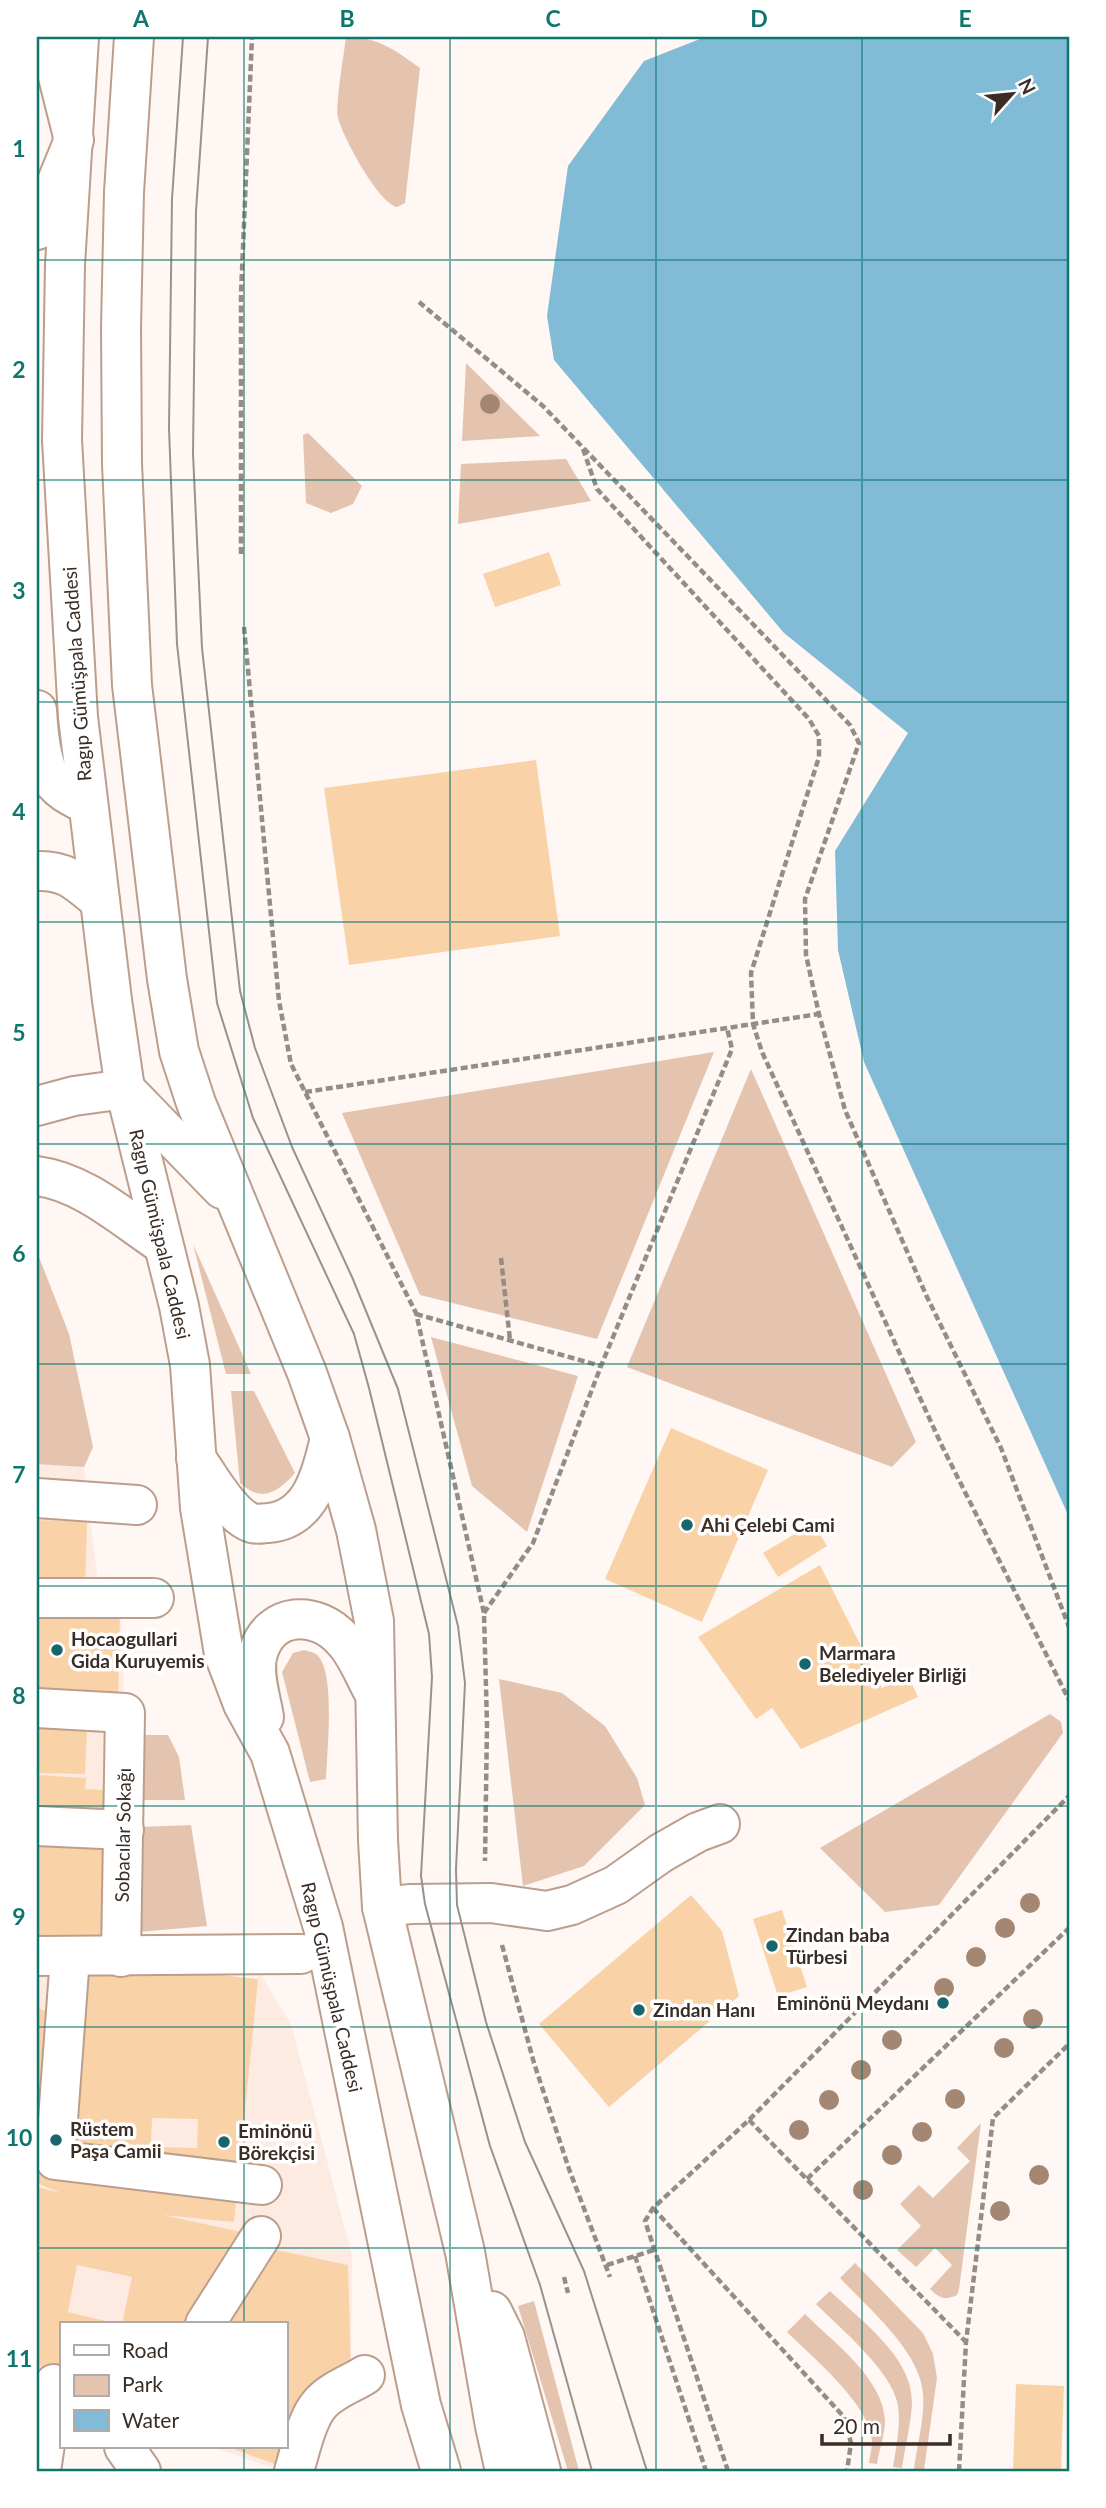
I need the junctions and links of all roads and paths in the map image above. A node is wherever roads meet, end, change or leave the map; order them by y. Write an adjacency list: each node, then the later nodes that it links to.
1 (48, 37): 5 (main road)
2 (79, 37): 5 (main road, Ragıp Gümüşpala Caddesi)
3 (134, 37): 12 (main road)
4 (252, 37): 9 (path)
5 (74, 140): 6 (main road); 13 (main road, Ragıp Gümüşpala Caddesi)
6 (37, 230)
7 (419, 302): 8 (path)
8 (582, 445): 16 (path); 17 (path)
9 (240, 554)
10 (244, 627): 20 (path)
11 (37, 710): 13 (main road)
12 (145, 801): 13 (main road); 23 (main road)
13 (88, 805): 15 (main road, Ragıp Gümüşpala Caddesi)
14 (37, 871): 15 (main road)
15 (100, 901): 19 (main road, Ragıp Gümüşpala Caddesi)
16 (818, 1014): 17 (path); 36 (path)
17 (753, 1024): 18 (path); 39 (path)
18 (727, 1028): 20 (path); 28 (path)
19 (125, 1090): 21 (main road); 23 (main road); 24 (main road, Ragıp Gümüşpala Caddesi)
20 (305, 1092): 26 (path)
21 (37, 1105)
22 (37, 1176): 24 (main road)
23 (236, 1203): 29 (main road)
24 (162, 1244): 30 (main road, Ragıp Gümüşpala Caddesi)
25 (501, 1258): 27 (path)
26 (416, 1313): 27 (path); 35 (path)
27 (510, 1340): 28 (path)
28 (601, 1366): 35 (path)
29 (330, 1438): 30 (main road); 38 (main road)
30 (195, 1456): 41 (main road, Ragıp Gümüşpala Caddesi)
31 (37, 1498): 32 (main road)
32 (138, 1505)
33 (37, 1598): 34 (main road)
34 (155, 1598)
35 (484, 1613): 46 (path)
36 (1068, 1618): 37 (path)
37 (1069, 1627)
38 (376, 1696): 41 (main road); 47 (main road)
39 (1069, 1700)
40 (37, 1708): 45 (main road, Sobacılar Sokağı)
41 (270, 1753): 69 (main road, Ragıp Gümüşpala Caddesi)
42 (1069, 1796): 53 (path)
43 (720, 1824): 46 (main road)
44 (37, 1826): 45 (main road)
45 (124, 1830): 51 (main road, Sobacılar Sokağı)
46 (491, 1903): 47 (main road); 61 (path)
47 (382, 1907): 59 (main road)
48 (1069, 1928): 54 (path)
49 (302, 1954): 51 (main road)
50 (53, 1957): 51 (main road); 55 (main road)
51 (121, 1957)
52 (1069, 2044): 66 (path)
53 (749, 2120): 54 (path); 56 (path)
54 (807, 2179): 66 (path)
55 (262, 2185)
56 (653, 2208): 58 (path); 80 (path)
57 (261, 2236): 65 (main road)
58 (654, 2250): 60 (path); 79 (path)
59 (465, 2252): 76 (main road); 77 (main road)
60 (635, 2256): 61 (path); 78 (path)
61 (607, 2264): 63 (path)
62 (564, 2277): 64 (path)
63 (611, 2277)
64 (568, 2293)
65 (206, 2322)
66 (966, 2342): 81 (path)
67 (365, 2375): 73 (main road)
68 (51, 2384): 71 (main road)
69 (421, 2405): 74 (main road); 75 (main road, Ragıp Gümüşpala Caddesi)
70 (125, 2448): 72 (main road)
71 (40, 2471)
72 (141, 2471)
73 (294, 2471)
74 (413, 2471)
75 (441, 2471)
76 (505, 2471)
77 (541, 2471)
78 (706, 2471)
79 (728, 2471)
80 (847, 2471)
81 (959, 2471)

